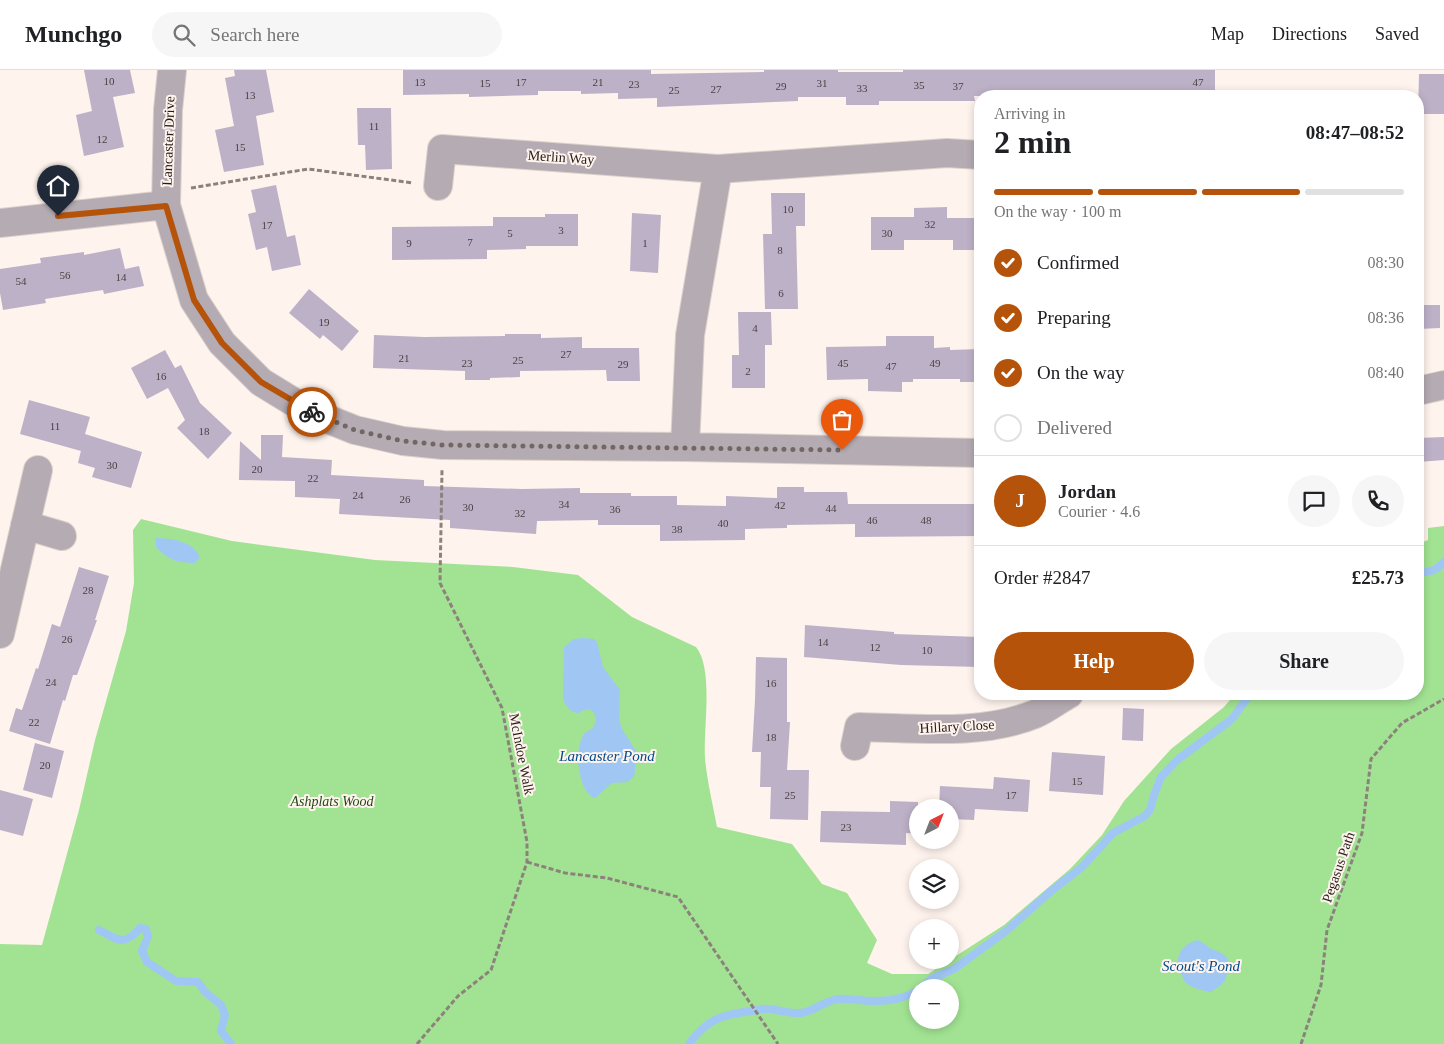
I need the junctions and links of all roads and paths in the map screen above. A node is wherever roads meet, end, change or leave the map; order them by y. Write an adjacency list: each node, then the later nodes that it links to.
1 (172, 70): 5 (street, Lancaster Drive)
2 (974, 155): 3 (street, Merlin Way)
3 (718, 169): 4 (street, Merlin Way); 10 (street)
4 (438, 186): 5 (path)
5 (166, 199): 6 (street); 9 (street, Lancaster Drive)
6 (0, 224)
7 (1444, 385): 8 (street)
8 (1424, 390)
9 (443, 445): 10 (street, Lancaster Drive); 19 (path, McIndoe Walk)
10 (685, 447): 11 (street, Lancaster Drive)
11 (974, 453)
12 (38, 470): 13 (street)
13 (25, 525): 14 (street); 15 (street)
14 (62, 536)
15 (0, 634)
16 (1444, 698): 22 (path, Pegasus Path)
17 (1058, 700): 18 (street, Hillary Close)
18 (855, 746)
19 (527, 862): 20 (path, McIndoe Walk); 21 (path)
20 (417, 1044)
21 (778, 1044)
22 (1301, 1044)

